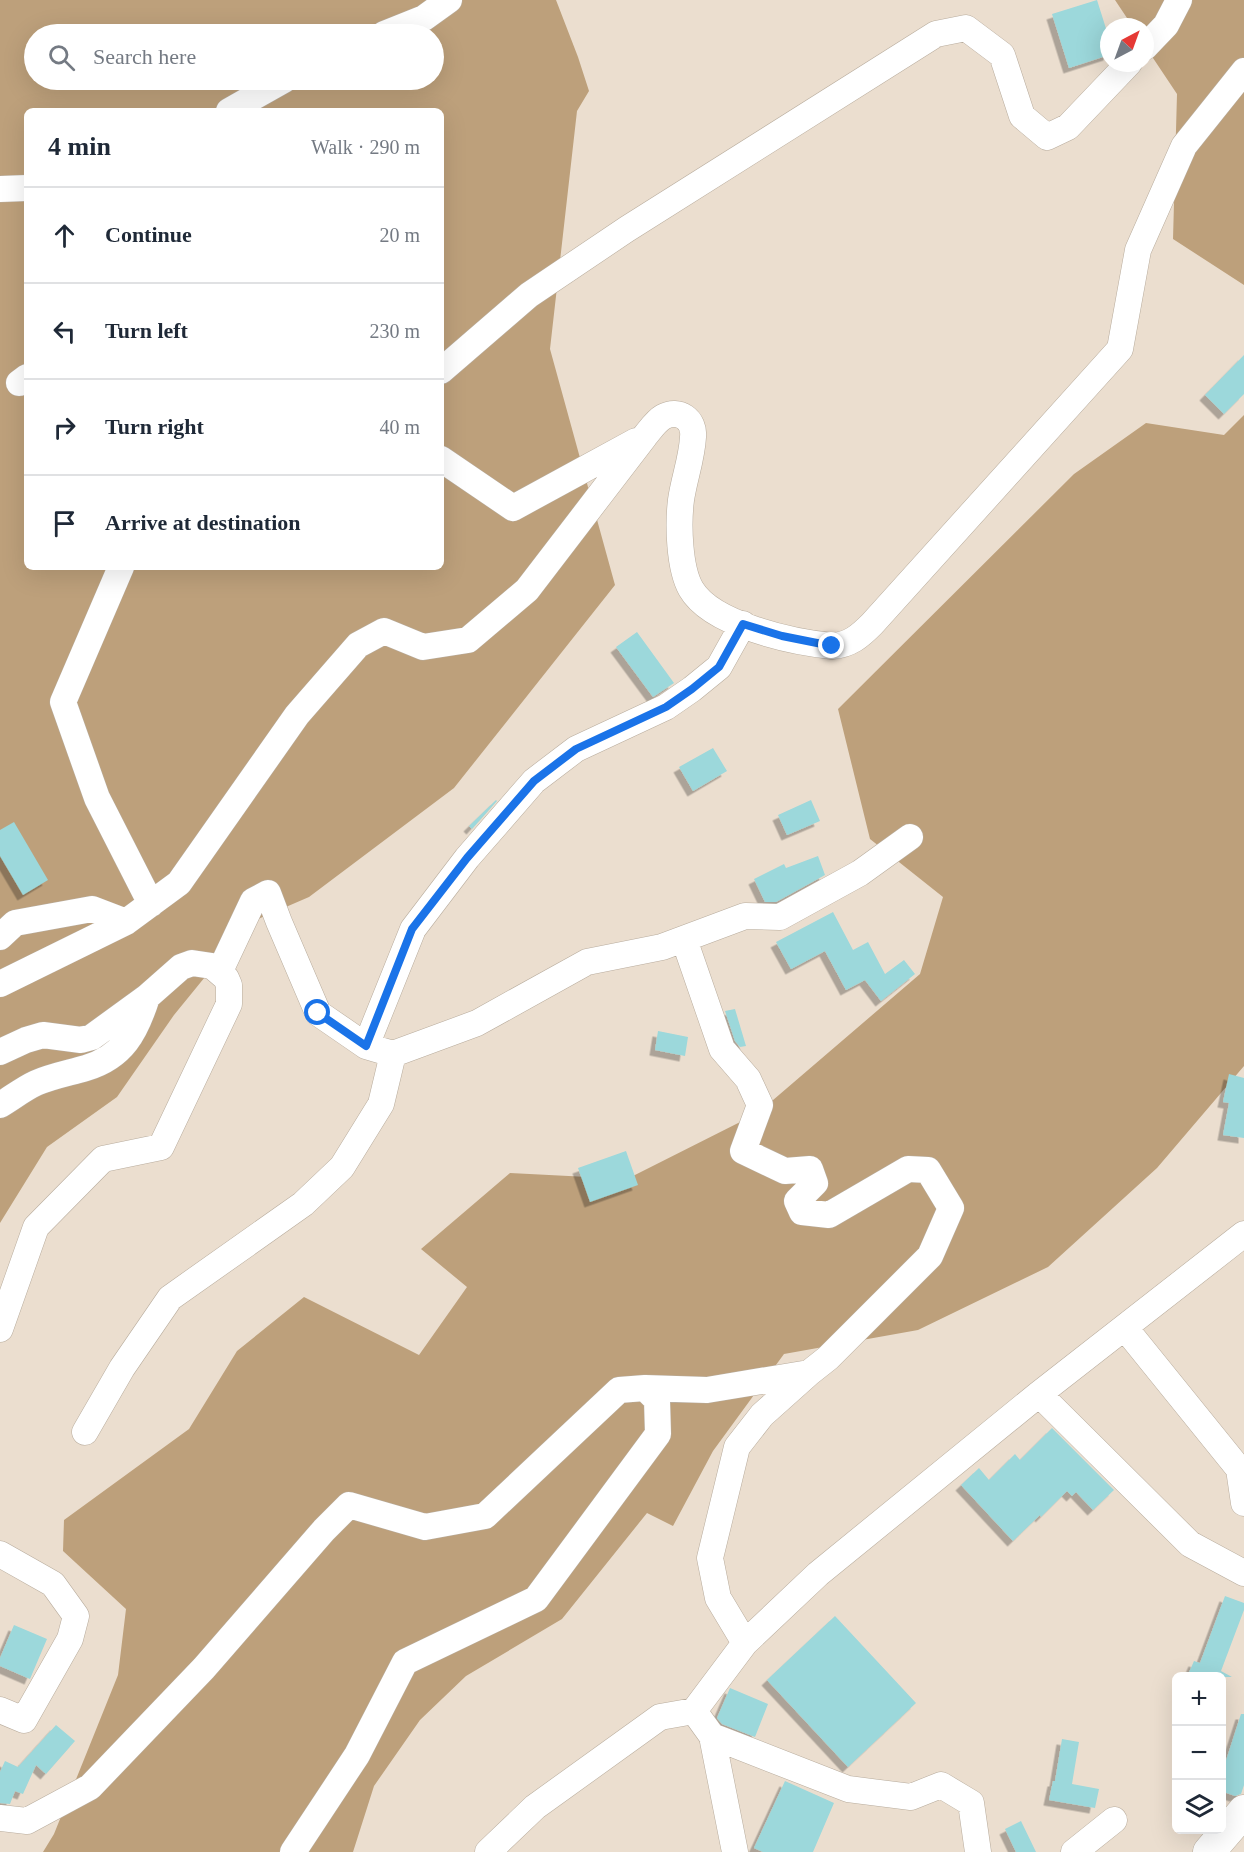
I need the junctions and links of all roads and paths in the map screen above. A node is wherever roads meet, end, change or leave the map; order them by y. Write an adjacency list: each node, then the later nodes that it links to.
1 (449, 0): 3 (street)
2 (1179, 0): 4 (street)
3 (409, 24)
4 (1154, 38)
5 (1244, 71): 15 (street)
6 (1120, 72): 11 (street)
7 (266, 90): 8 (street)
8 (234, 108)
9 (24, 188): 10 (street)
10 (0, 189)
11 (444, 368)
12 (645, 436): 13 (street); 15 (street); 17 (street)
13 (444, 461)
14 (120, 570): 17 (street)
15 (743, 624): 24 (street)
16 (910, 837): 20 (street)
17 (151, 903): 18 (street)
18 (126, 922): 19 (street); 22 (street)
19 (0, 937)
20 (684, 939): 26 (street); 31 (street)
21 (220, 971): 23 (street); 24 (street); 30 (street)
22 (0, 984)
23 (147, 997): 25 (street); 27 (street)
24 (366, 1046): 26 (street)
25 (0, 1052)
26 (393, 1054): 34 (street)
27 (0, 1106)
28 (1244, 1234): 29 (street)
29 (1125, 1328): 33 (street); 35 (street)
30 (0, 1329)
31 (810, 1373): 32 (street); 38 (street)
32 (645, 1388): 43 (street); 45 (street)
33 (1040, 1394): 37 (street); 38 (street)
34 (85, 1432)
35 (1244, 1503)
36 (0, 1554): 39 (street)
37 (1242, 1564)
38 (745, 1643): 40 (street)
39 (0, 1710)
40 (694, 1711): 41 (street); 46 (street)
41 (712, 1736): 47 (street); 48 (street)
42 (1244, 1811): 50 (main road)
43 (0, 1818)
44 (1114, 1820): 49 (street)
45 (294, 1852)
46 (488, 1852)
47 (735, 1852)
48 (978, 1852)
49 (1074, 1852)
50 (1209, 1852)

